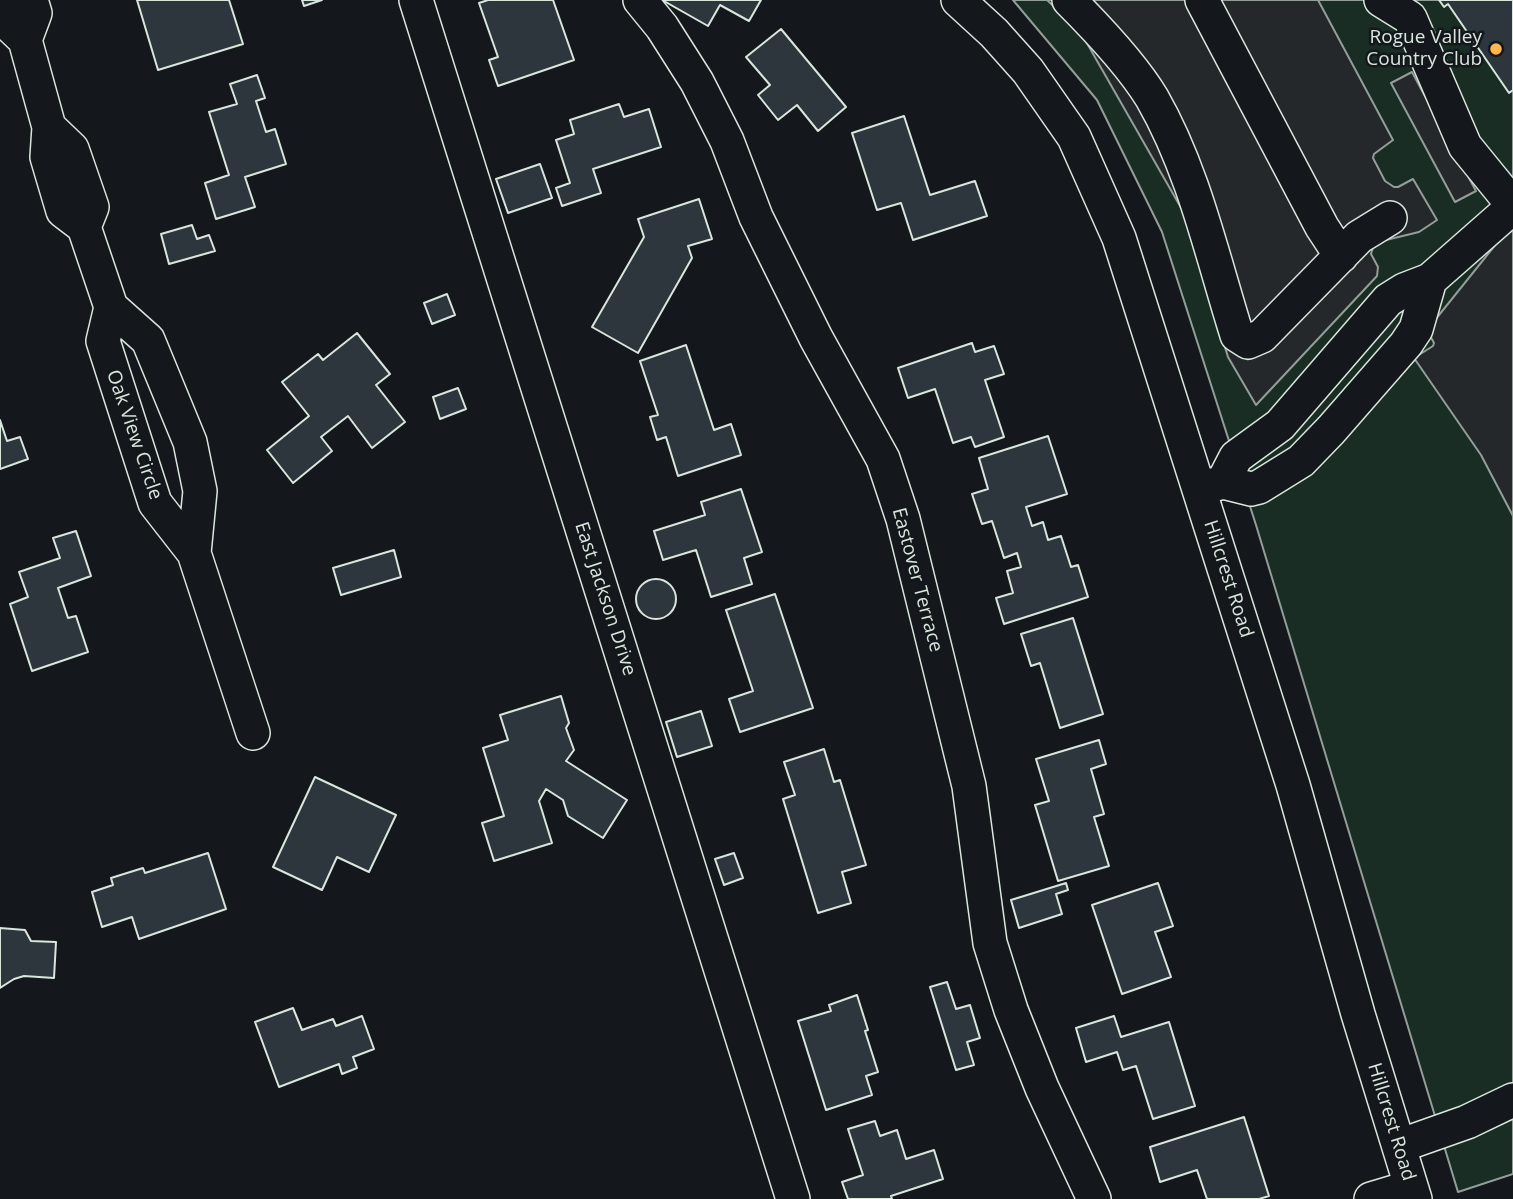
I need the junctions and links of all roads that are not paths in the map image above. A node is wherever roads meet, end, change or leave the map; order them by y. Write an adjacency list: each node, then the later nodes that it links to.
1 (31, 0): 10 (street, Oak View Circle)
2 (416, 0): 21 (street, East Jackson Drive)
3 (640, 0): 22 (street, Eastover Terrace)
4 (958, 0): 15 (street, Hillcrest Road)
5 (1069, 0): 13 (street)
6 (1202, 0): 13 (street)
7 (1381, 0): 9 (street)
8 (0, 4): 10 (street, Oak View Circle)
9 (1407, 9): 11 (street)
10 (25, 40): 14 (street, Oak View Circle)
11 (1513, 206): 15 (street)
12 (1390, 218): 13 (street)
13 (1341, 256)
14 (111, 307): 16 (street, Oak View Circle); 16 (street, Oak View Circle)
15 (1211, 486): 19 (street, Hillcrest Road)
16 (194, 553): 17 (street, Oak View Circle)
17 (253, 733)
18 (1513, 1100): 19 (street)
19 (1399, 1146): 20 (street, Hillcrest Road)
20 (1413, 1193): 23 (street)
21 (793, 1199)
22 (1094, 1199)
23 (1371, 1199)

